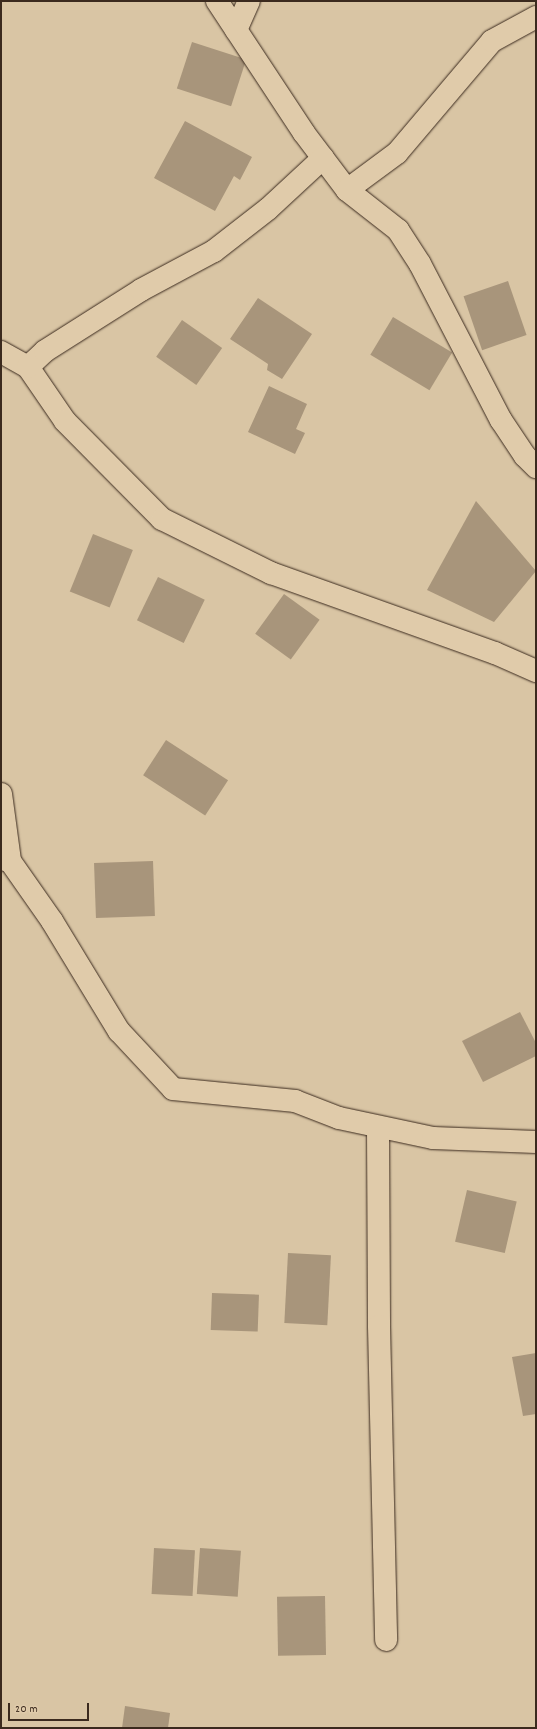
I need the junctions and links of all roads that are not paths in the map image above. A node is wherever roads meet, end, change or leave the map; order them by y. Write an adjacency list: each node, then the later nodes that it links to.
1 (217, 1): 4 (street)
2 (249, 1): 4 (street)
3 (536, 16): 6 (street)
4 (236, 30): 5 (street)
5 (323, 158): 6 (street); 8 (street)
6 (347, 190): 9 (street)
7 (1, 352): 8 (street)
8 (28, 367): 10 (street)
9 (536, 467)
10 (536, 671)
11 (1, 794): 12 (street)
12 (5, 860): 13 (street)
13 (378, 1127): 14 (street); 15 (street)
14 (536, 1142)
15 (386, 1640)

